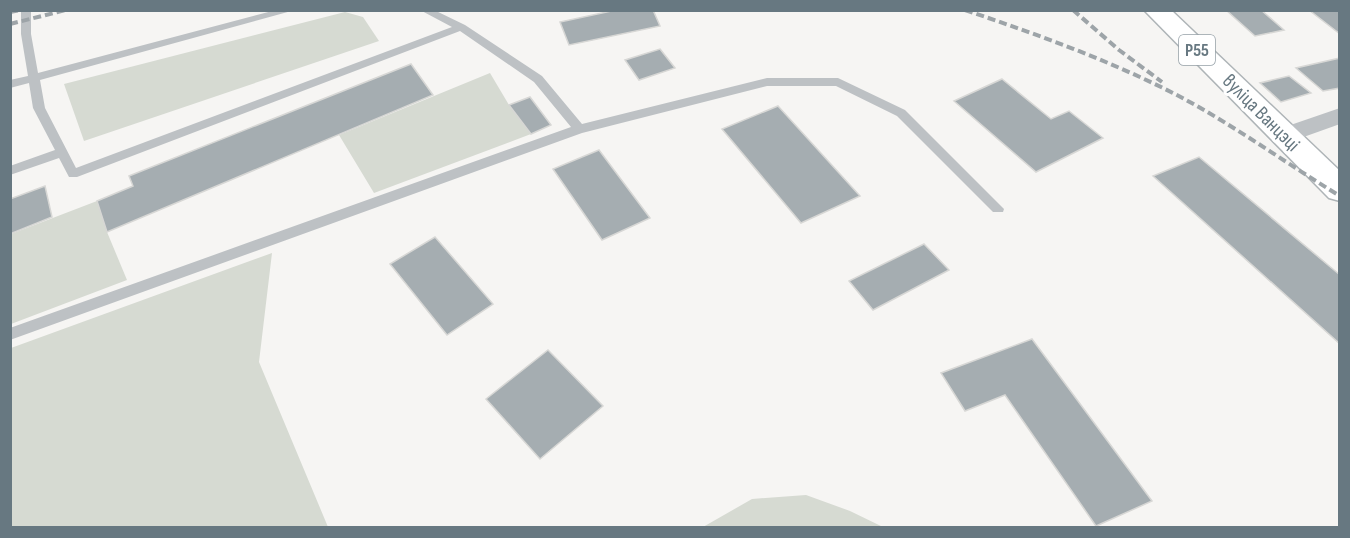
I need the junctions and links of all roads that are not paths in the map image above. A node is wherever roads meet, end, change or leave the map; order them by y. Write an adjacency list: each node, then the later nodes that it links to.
1 (26, 10): 6 (lane)
2 (290, 10): 6 (lane)
3 (425, 10): 5 (lane)
4 (1156, 10): 10 (main road, вуліца Ванцэці / Р55)
5 (461, 27): 9 (lane); 11 (lane)
6 (34, 78): 7 (lane); 11 (lane)
7 (10, 84)
8 (1340, 117): 10 (street)
9 (579, 129): 14 (lane); 15 (lane)
10 (1284, 136): 13 (main road, вуліца Ванцэці / Р55)
11 (62, 152): 12 (lane)
12 (10, 171)
13 (1340, 190)
14 (998, 209)
15 (10, 334)

